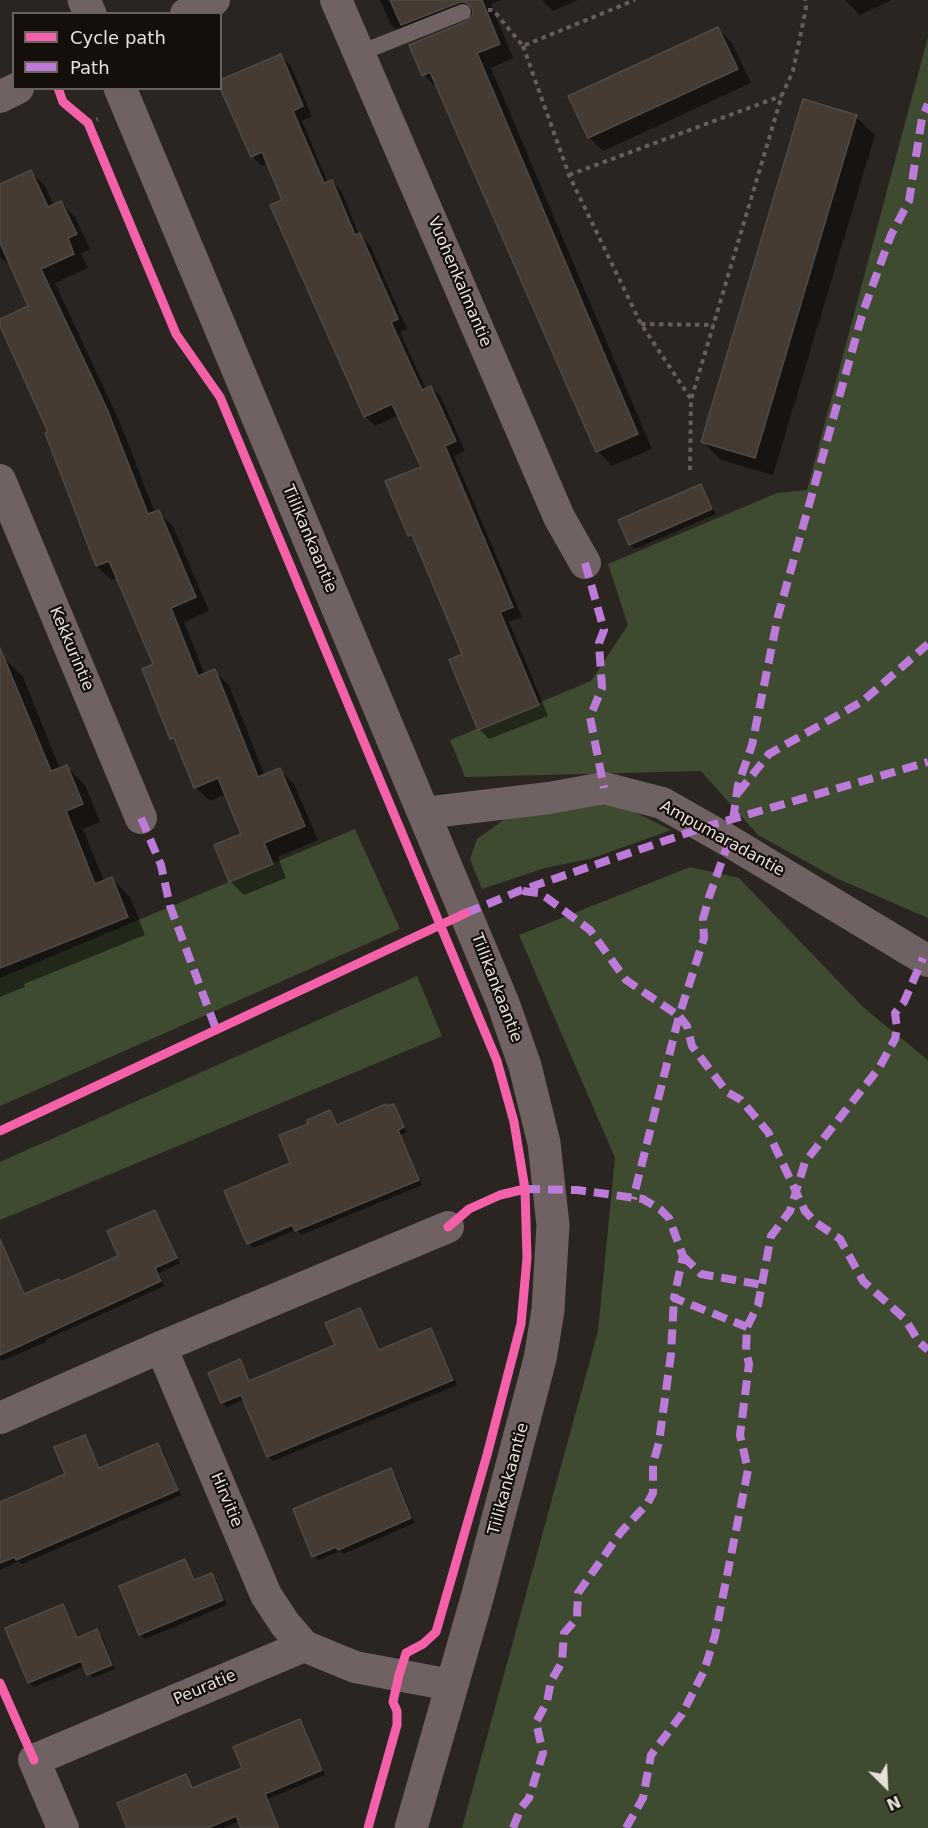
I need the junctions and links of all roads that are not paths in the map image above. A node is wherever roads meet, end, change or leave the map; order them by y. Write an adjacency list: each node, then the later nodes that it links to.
1 (214, 0): 3 (street)
2 (336, 0): 5 (street, Vuohenkalmantie)
3 (190, 12)
4 (463, 12): 5 (lane)
5 (360, 53): 10 (street, Vuohenkalmantie)
6 (14, 90): 8 (street)
7 (121, 90): 11 (street, Tiilikankaantie)
8 (0, 97)
9 (0, 480): 12 (street, Kekkurintie)
10 (585, 563)
11 (424, 813): 13 (street, Ampumaradantie); 18 (street, Tiilikankaantie)
12 (141, 818)
13 (928, 961)
14 (448, 1227): 15 (street)
15 (161, 1347): 16 (street); 17 (street, Hirvitie)
16 (0, 1418)
17 (304, 1646): 18 (street); 19 (street, Peuratie)
18 (451, 1685): 20 (street, Tiilikankaantie)
19 (63, 1828)
20 (411, 1828)

